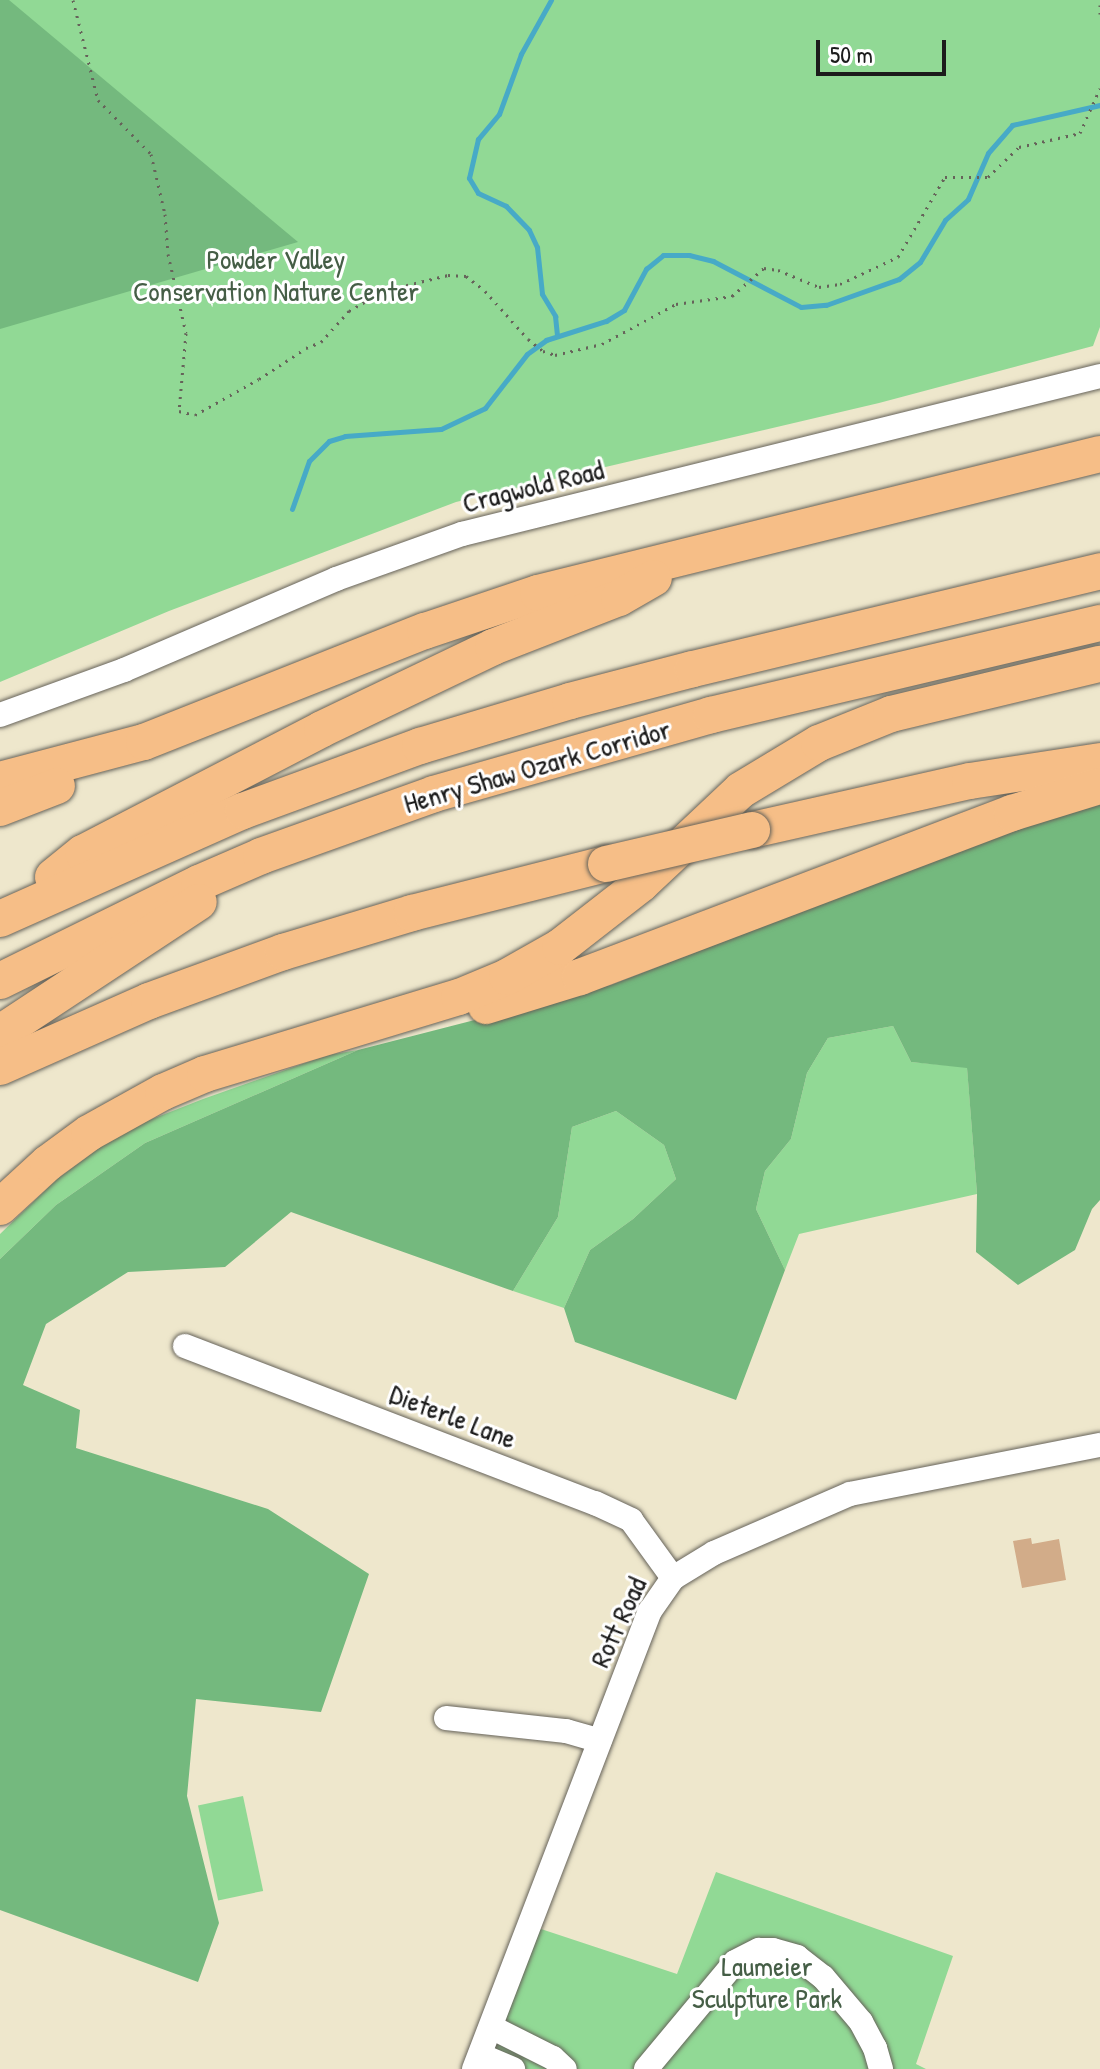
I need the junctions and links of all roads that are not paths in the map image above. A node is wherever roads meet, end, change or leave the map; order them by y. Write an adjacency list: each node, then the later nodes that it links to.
1 (1100, 376): 9 (street, Cragwold Road)
2 (1100, 454): 4 (highway)
3 (1100, 471): 4 (highway)
4 (1017, 477): 5 (highway)
5 (702, 553): 10 (highway); 16 (highway)
6 (1100, 571): 16 (highway, Henry Shaw Ozark Corridor)
7 (1100, 623): 15 (highway, Henry Shaw Ozark Corridor)
8 (1100, 664): 19 (highway)
9 (0, 715)
10 (144, 742): 12 (highway); 14 (highway)
11 (1100, 761): 20 (highway, bridge)
12 (0, 780)
13 (1100, 786): 19 (highway)
14 (0, 808)
15 (261, 856): 17 (highway, Henry Shaw Ozark Corridor); 18 (highway)
16 (0, 919)
17 (0, 981)
18 (0, 1033)
19 (316, 1042): 21 (highway)
20 (0, 1067)
21 (0, 1207)
22 (185, 1346): 24 (street, Dieterle Lane)
23 (1100, 1445): 24 (street, Rott Road)
24 (673, 1578): 26 (street, Rott Road)
25 (446, 1718): 26 (street)
26 (600, 1741): 27 (street, Rott Road)
27 (491, 2027): 28 (street, Rott Road); 30 (street)
28 (477, 2062): 29 (street)
29 (513, 2069)
30 (565, 2069)
31 (646, 2069): 32 (street)
32 (881, 2069)

